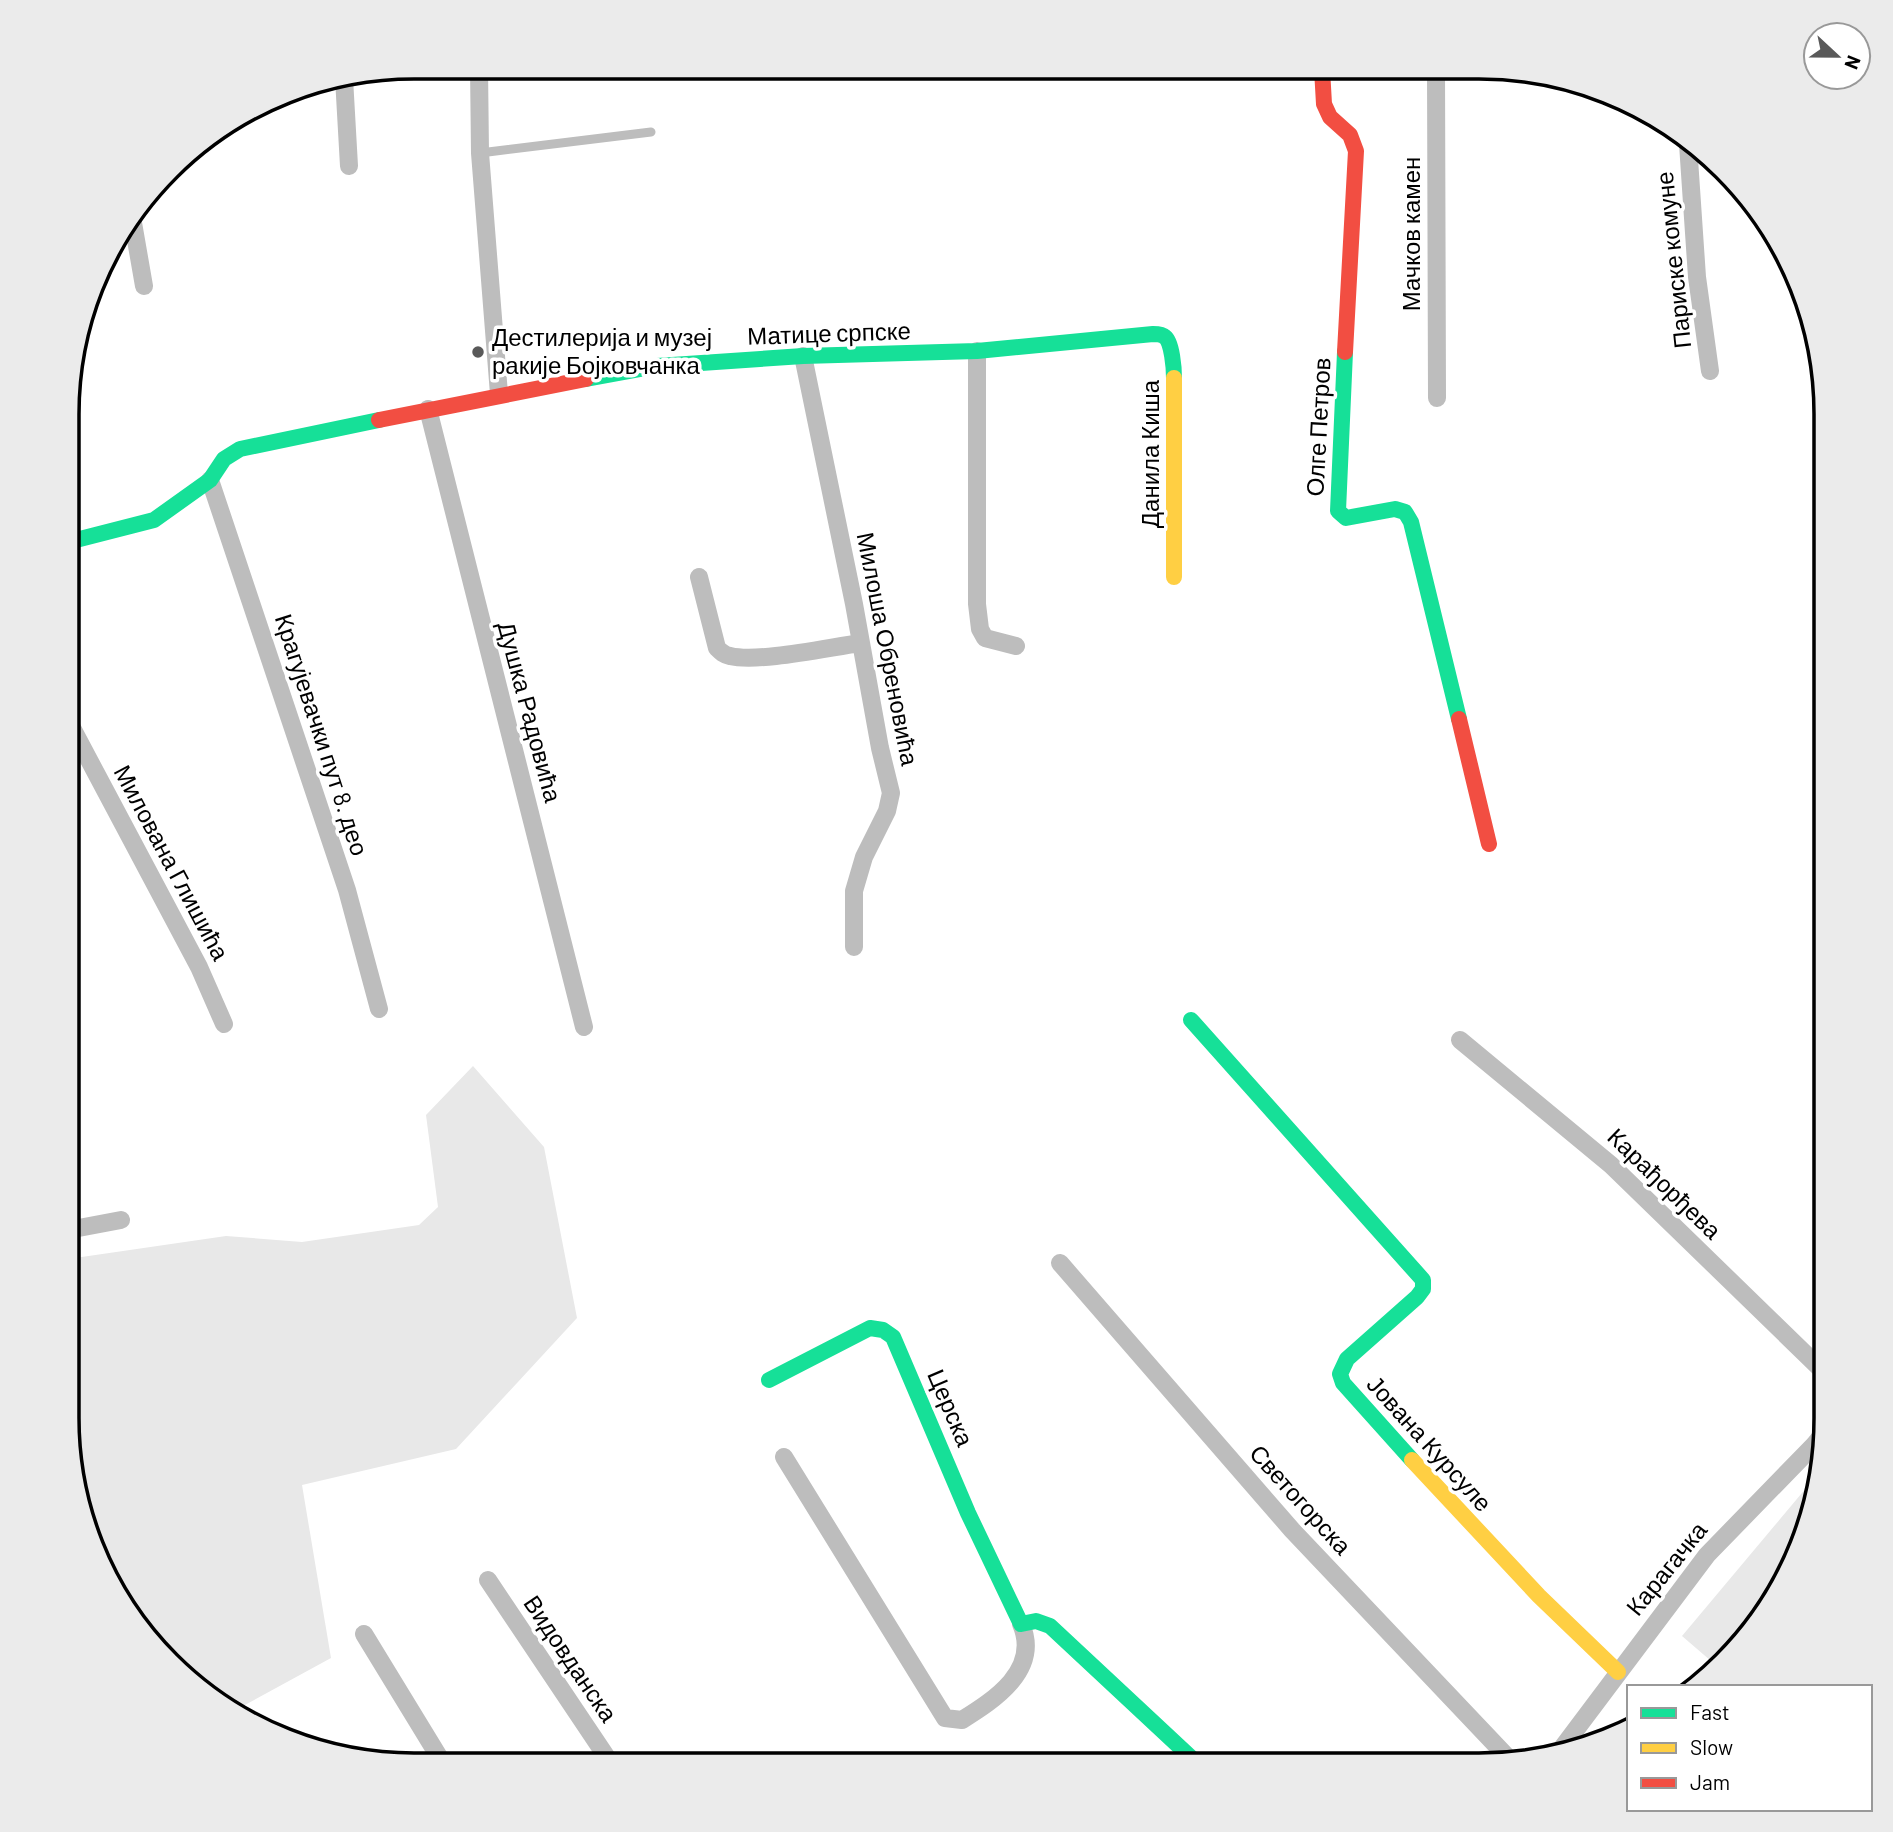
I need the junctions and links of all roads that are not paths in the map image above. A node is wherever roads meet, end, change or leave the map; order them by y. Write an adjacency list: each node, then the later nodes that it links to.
1 (478, 79): 6 (street)
2 (1323, 79): 25 (street, Олге Петров)
3 (1436, 79): 16 (street, Мачков камен)
4 (344, 86): 8 (street)
5 (651, 132): 6 (lane)
6 (481, 153): 15 (street)
7 (1689, 153): 14 (street, Париске комуне)
8 (349, 166)
9 (134, 229): 10 (street)
10 (144, 286)
11 (1163, 335): 12 (street, Матице српске); 21 (street, Данила Киша)
12 (977, 351): 13 (street, Матице српске); 23 (street)
13 (803, 356): 15 (street, Матице српске); 22 (street, Милоша Обреновића)
14 (1710, 372)
15 (499, 394): 17 (street, Матице српске)
16 (1437, 398)
17 (428, 409): 18 (street, Матице српске); 30 (street, Душка Радовића)
18 (210, 480): 19 (street, Матице српске); 27 (street, Крагујевачки пут 8. део)
19 (79, 539)
20 (699, 577): 22 (street)
21 (1174, 577)
22 (861, 643): 26 (street, Милоша Обреновића)
23 (1016, 646)
24 (79, 741): 29 (street, Милована Глишића)
25 (1489, 844)
26 (854, 947)
27 (379, 1009)
28 (1191, 1020): 42 (street, Јована Курсуле)
29 (224, 1024)
30 (584, 1027)
31 (1460, 1040): 35 (street, Карађорђева)
32 (121, 1220): 33 (street)
33 (79, 1228)
34 (1060, 1263): 47 (street, Светогорска)
35 (1814, 1362)
36 (769, 1380): 40 (street, Церска)
37 (1813, 1446): 42 (street, Карагачка)
38 (784, 1457): 40 (street, Церска)
39 (488, 1580): 45 (street, Видовданска)
40 (1021, 1625): 46 (street)
41 (364, 1634): 44 (street)
42 (1618, 1672): 43 (street, Карагачка)
43 (1566, 1742)
44 (437, 1753)
45 (604, 1753)
46 (1186, 1753)
47 (1503, 1753)

